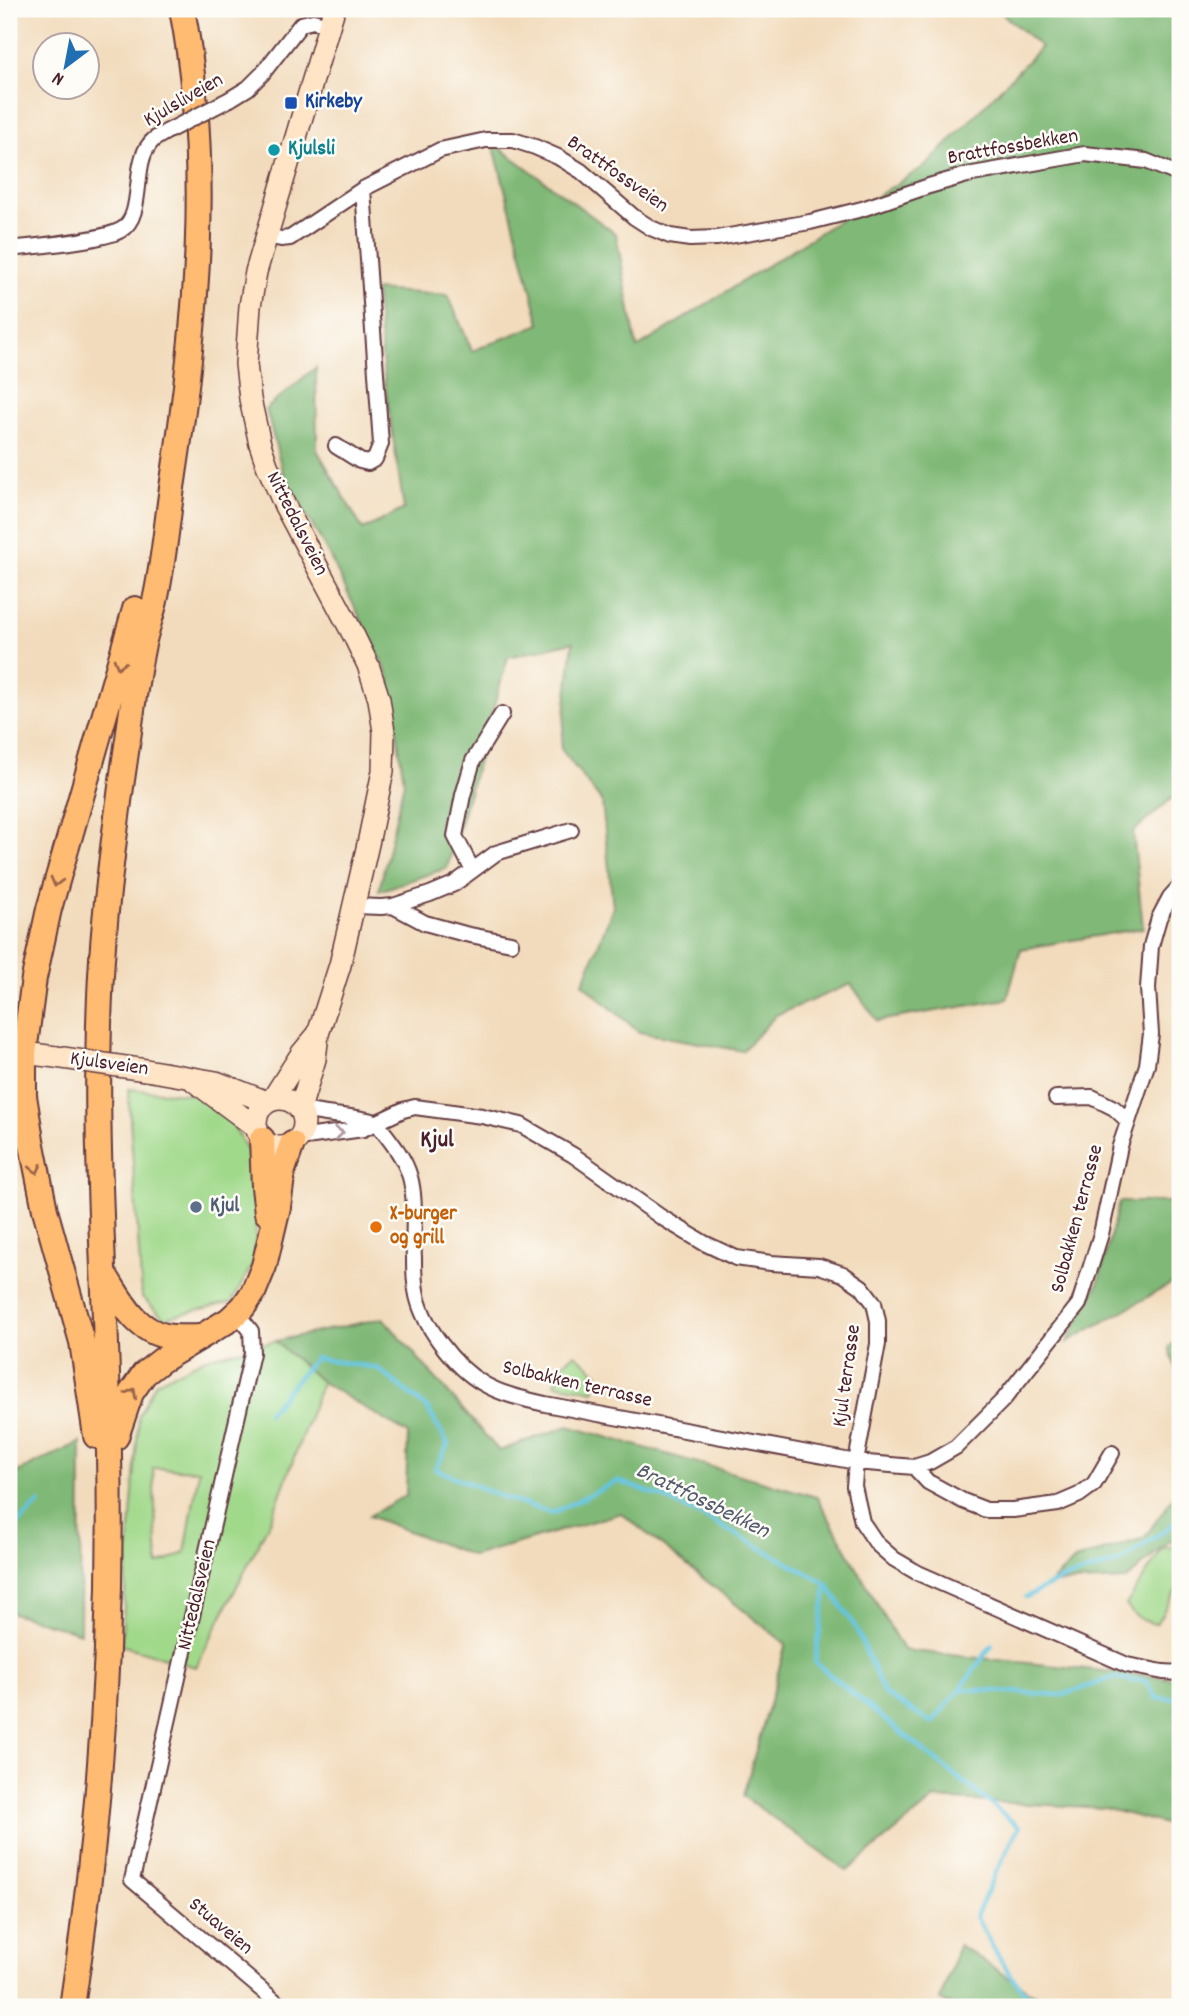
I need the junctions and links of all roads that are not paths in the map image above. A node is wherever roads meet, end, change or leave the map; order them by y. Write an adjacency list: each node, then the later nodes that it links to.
1 (169, 9): 10 (highway)
2 (182, 9): 11 (highway)
3 (331, 17): 7 (main road, Nittedalsveien); 8 (street, Kjulsliveien, bridge)
4 (1180, 175): 6 (street, Brattfossbekken)
5 (363, 189): 6 (street, Brattfossveien); 7 (street, Brattfossveien); 9 (street)
6 (895, 198)
7 (266, 236): 16 (main road, Nittedalsveien)
8 (9, 250)
9 (336, 446)
10 (145, 575): 11 (highway); 20 (highway, one-way to 20)
11 (142, 645): 30 (highway)
12 (502, 714): 14 (street)
13 (571, 830): 14 (street)
14 (472, 869): 17 (street)
15 (1180, 886): 25 (street, Solbakken terrasse)
16 (354, 906): 17 (street); 19 (main road, Nittedalsveien)
17 (393, 906): 18 (street)
18 (511, 943)
19 (318, 1034): 23 (main road, Nittedalsveien); 24 (main road, Nittedalsveien)
20 (24, 1053): 21 (main road, Kjulsveien, bridge); 37 (highway, one-way to 37)
21 (192, 1079): 23 (main road, Kjulsveien); 27 (main road, Kjulsveien)
22 (1056, 1098): 25 (street)
23 (269, 1101): 24 (main road); 27 (main road)
24 (300, 1109): 26 (street); 28 (main road)
25 (1127, 1120): 36 (street, Solbakken terrasse)
26 (376, 1122): 28 (street, Kjul terrasse, one-way to 26); 35 (street, Solbakken terrasse); 35 (street, Kjul terrasse)
27 (259, 1133): 28 (main road); 29 (highway)
28 (296, 1141): 29 (highway)
29 (271, 1231): 31 (highway)
30 (104, 1273): 32 (highway); 34 (highway)
31 (237, 1313): 32 (highway); 39 (street, Nittedalsveien)
32 (200, 1337): 34 (highway, one-way to 32)
33 (1112, 1453): 36 (street)
34 (110, 1458): 37 (highway)
35 (856, 1462): 36 (street, Solbakken terrasse); 38 (street, Kjul terrasse)
36 (914, 1467)
37 (110, 1528): 40 (highway)
38 (1180, 1673)
39 (132, 1880): 41 (street, Stuaveien)
40 (72, 2007)
41 (282, 2007)

